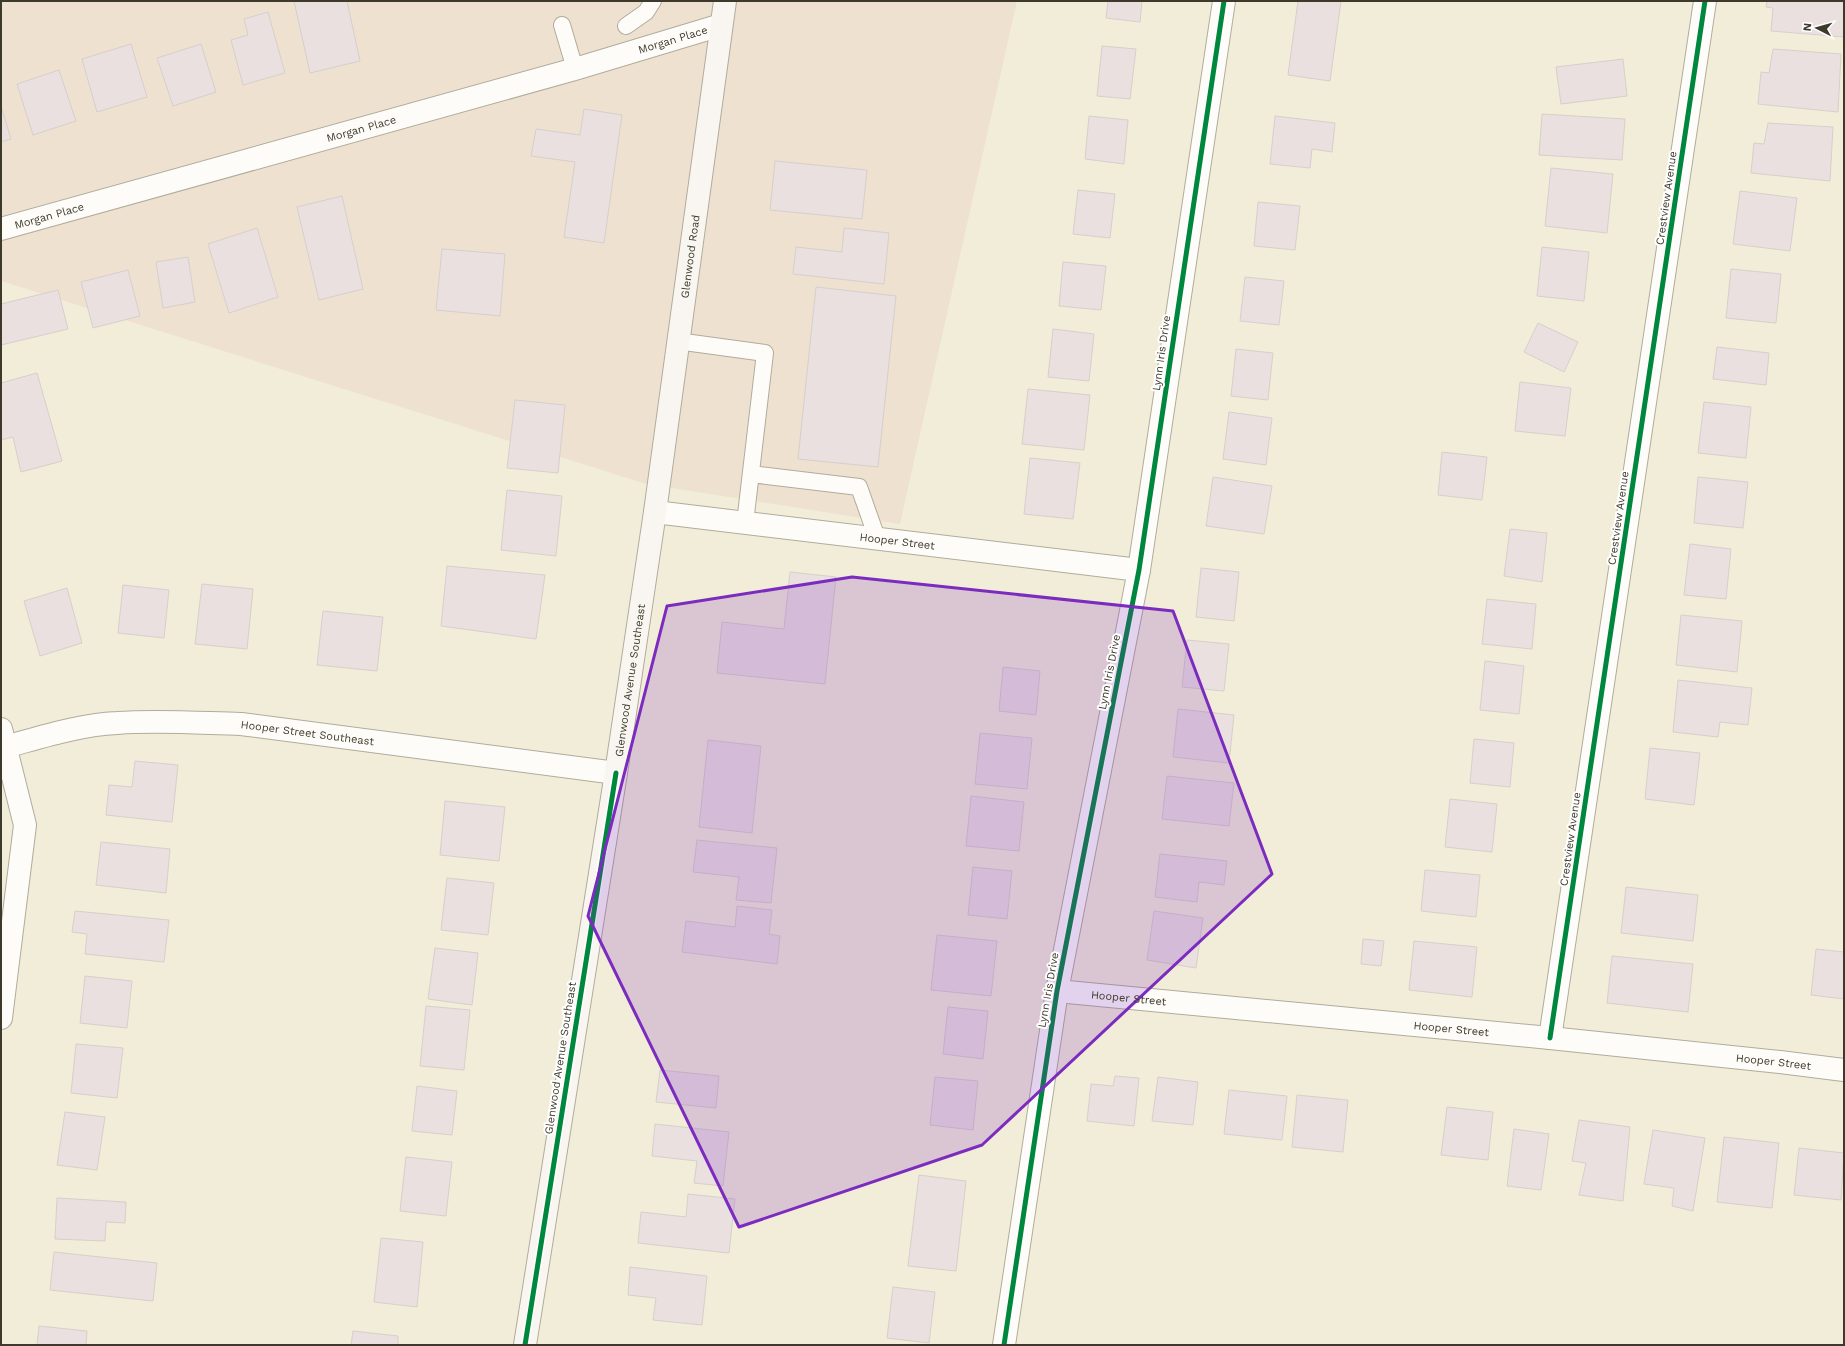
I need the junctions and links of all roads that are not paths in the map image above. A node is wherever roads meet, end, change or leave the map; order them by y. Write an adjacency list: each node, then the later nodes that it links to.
1 (653, 1): 7 (lane)
2 (725, 1): 6 (main road, Glenwood Road)
3 (1224, 1): 15 (street, Lynn Iris Drive)
4 (1705, 1): 20 (street, Crestview Avenue)
5 (562, 25): 8 (lane)
6 (721, 25): 8 (street, Morgan Place); 10 (main road, Glenwood Road)
7 (626, 26)
8 (575, 69): 9 (street, Morgan Place)
9 (1, 229)
10 (677, 341): 11 (lane); 12 (main road, Glenwood Road)
11 (750, 474): 13 (lane); 14 (lane)
12 (654, 512): 13 (street, Hooper Street); 17 (main road, Glenwood Avenue Southeast)
13 (745, 523): 14 (street, Hooper Street)
14 (877, 538): 15 (street, Hooper Street)
15 (1139, 570): 18 (street, Lynn Iris Drive)
16 (3, 742): 17 (street, Hooper Street Southeast); 19 (street)
17 (616, 773): 22 (main road, Glenwood Avenue Southeast)
18 (1058, 991): 20 (street, Hooper Street); 23 (street, Lynn Iris Drive)
19 (1, 1018)
20 (1550, 1038): 21 (street, Hooper Street)
21 (1844, 1070)
22 (525, 1345)
23 (1004, 1345)

